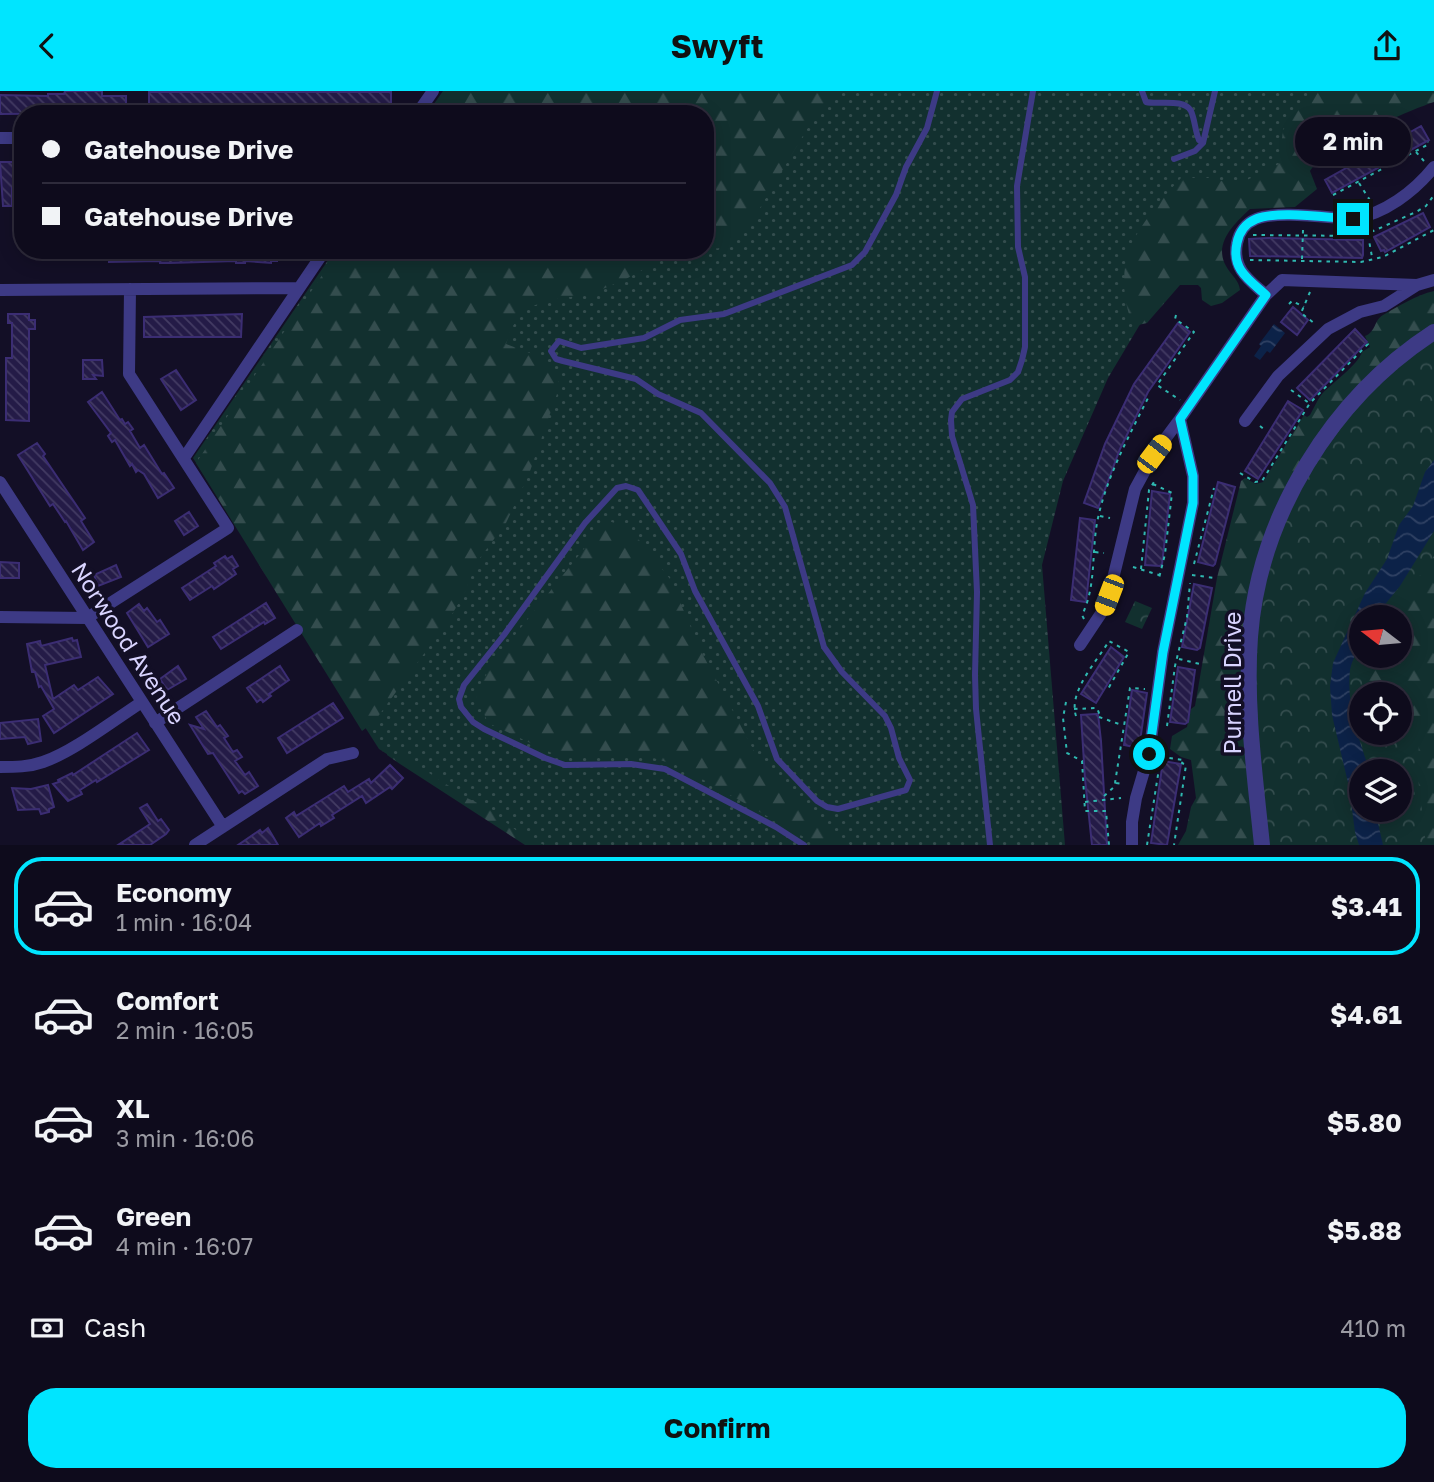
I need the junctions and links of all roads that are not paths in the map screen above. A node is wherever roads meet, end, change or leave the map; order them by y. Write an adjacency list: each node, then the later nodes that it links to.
1 (937, 91): 30 (lane)
2 (1033, 91): 31 (lane)
3 (1142, 91): 5 (lane)
4 (1215, 91): 5 (lane)
5 (1203, 143): 6 (lane)
6 (1174, 159)
7 (1431, 167): 14 (street)
8 (319, 259): 11 (street)
9 (1434, 280): 10 (street)
10 (1417, 285): 14 (street); 17 (street)
11 (299, 288): 12 (street); 18 (street)
12 (130, 289): 13 (street); 18 (street)
13 (0, 290)
14 (1266, 295): 16 (street)
15 (1434, 332): 33 (street, Purnell Drive)
16 (1180, 419): 23 (street); 32 (street)
17 (1245, 421)
18 (184, 458): 21 (street)
19 (0, 482): 21 (street, Norwood Avenue)
20 (0, 617): 21 (street)
21 (87, 618): 24 (street, Norwood Avenue)
22 (296, 630): 25 (street)
23 (1080, 645)
24 (142, 702): 25 (street, Norwood Avenue); 27 (street)
25 (155, 723): 28 (street, Norwood Avenue)
26 (353, 753): 28 (street)
27 (0, 767)
28 (223, 827): 29 (street)
29 (195, 845)
30 (804, 845)
31 (990, 845)
32 (1132, 845)
33 (1262, 845)

